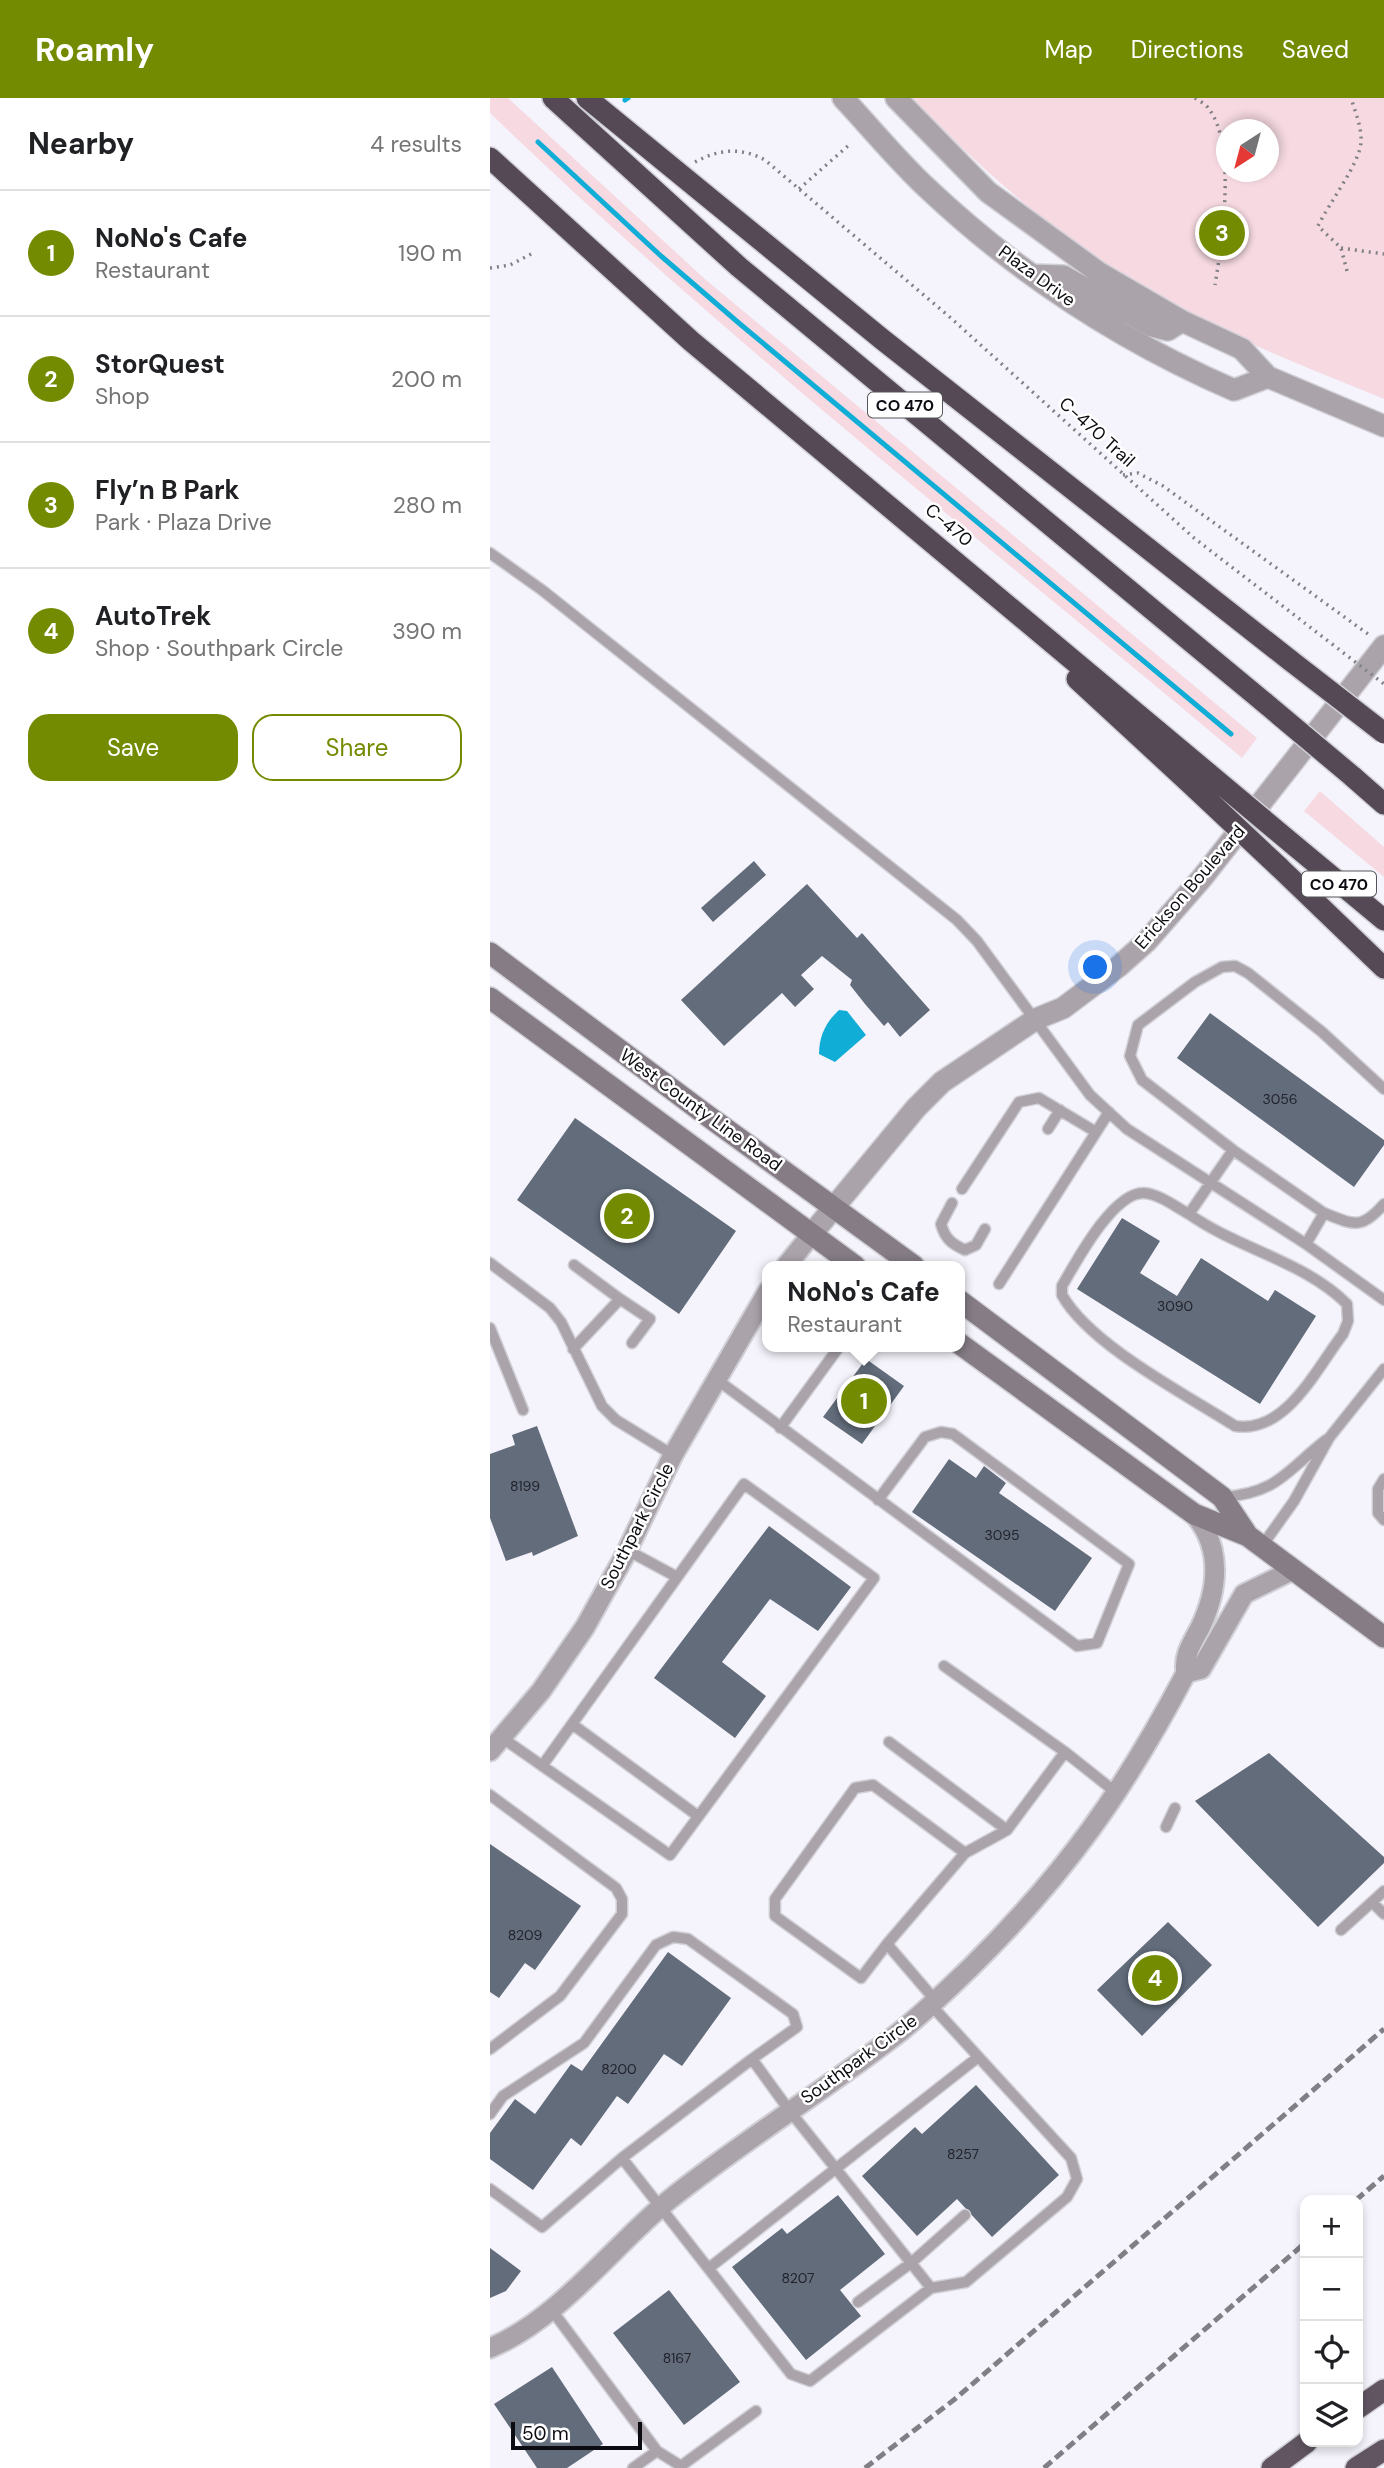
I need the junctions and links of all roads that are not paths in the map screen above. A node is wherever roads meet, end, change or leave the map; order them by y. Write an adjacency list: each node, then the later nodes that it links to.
1 (553, 98): 14 (highway, CO 470, bridge)
2 (587, 98): 12 (highway, bridge)
3 (843, 98): 6 (street, Plaza Drive)
4 (896, 98): 7 (street)
5 (490, 158): 13 (highway, C-470 / CO 470)
6 (1031, 275): 7 (street); 8 (street, Plaza Drive)
7 (1182, 321): 8 (street)
8 (1268, 377): 9 (street)
9 (1384, 426)
10 (490, 553): 19 (lane)
11 (1376, 640): 19 (street, Erickson Boulevard)
12 (1384, 733)
13 (1203, 782): 15 (highway, C-470 / CO 470, bridge); 17 (highway, bridge)
14 (1384, 804)
15 (1384, 920)
16 (490, 953): 30 (main road, West County Line Road)
17 (1384, 968)
18 (490, 998): 34 (main road, West County Line Road)
19 (1036, 1019): 22 (lane); 30 (street, Erickson Boulevard)
20 (1384, 1089): 25 (lane)
21 (1060, 1110): 23 (lane); 24 (lane); 27 (lane)
22 (1109, 1112): 24 (lane); 26 (lane)
23 (1048, 1129)
24 (1096, 1132): 41 (lane)
25 (1233, 1150): 26 (lane); 31 (lane)
26 (1209, 1182): 32 (lane); 35 (lane)
27 (962, 1188)
28 (952, 1203): 33 (lane)
29 (1384, 1204): 31 (lane)
30 (835, 1207): 34 (street, Erickson Boulevard); 38 (main road, West County Line Road)
31 (1324, 1213): 35 (lane)
32 (1189, 1214): 32 (lane)
33 (985, 1229)
34 (811, 1234): 36 (street); 37 (main road, West County Line Road)
35 (1306, 1244): 43 (lane)
36 (790, 1261)
37 (848, 1261)
38 (907, 1261)
39 (490, 1263): 49 (lane)
40 (574, 1265): 42 (lane)
41 (999, 1284)
42 (620, 1299): 47 (lane); 49 (lane)
43 (1384, 1300)
44 (762, 1301): 52 (street, Southpark Circle)
45 (965, 1305): 58 (main road)
46 (490, 1328): 53 (lane)
47 (632, 1343)
48 (965, 1348): 60 (main road)
49 (573, 1349): 56 (lane)
50 (835, 1352): 54 (lane)
51 (1384, 1369): 55 (lane)
52 (716, 1379): 54 (lane); 56 (street, Southpark Circle)
53 (523, 1410)
54 (780, 1428): 59 (lane)
55 (1329, 1438): 58 (lane); 62 (lane)
56 (673, 1455): 63 (street, Southpark Circle)
57 (1384, 1479): 61 (lane)
58 (1222, 1497): 62 (main road)
59 (878, 1500): 59 (lane)
60 (1194, 1514): 62 (main road); 68 (street, Southpark Circle)
61 (1384, 1520)
62 (1255, 1541): 64 (main road)
63 (627, 1550): 65 (lane); 71 (street, Southpark Circle)
64 (1293, 1570): 66 (main road); 68 (street, Southpark Circle)
65 (677, 1577): 69 (lane); 77 (lane)
66 (1384, 1637)
67 (944, 1666): 72 (lane)
68 (1186, 1674): 74 (street, Southpark Circle)
69 (572, 1724): 73 (lane); 77 (lane)
70 (889, 1742): 79 (lane)
71 (496, 1744): 73 (lane)
72 (1065, 1752): 74 (lane); 79 (lane)
73 (542, 1766): 77 (lane)
74 (1118, 1794): 86 (street, Southpark Circle)
75 (490, 1795): 87 (lane)
76 (1175, 1808): 78 (lane)
77 (698, 1816)
78 (1166, 1827)
79 (1007, 1830): 80 (lane)
80 (965, 1853): 85 (lane); 85 (lane)
81 (1384, 1891): 82 (lane)
82 (1372, 1902): 83 (lane); 84 (lane)
83 (1384, 1914)
84 (1341, 1930)
85 (887, 1944): 86 (lane)
86 (933, 2003): 88 (lane); 90 (street, Southpark Circle)
87 (493, 2043)
88 (977, 2058): 93 (lane); 99 (lane)
89 (752, 2059): 90 (lane); 91 (lane); 92 (lane)
90 (789, 2110): 93 (lane); 95 (street, Southpark Circle)
91 (490, 2114)
92 (622, 2158): 94 (lane); 95 (lane)
93 (837, 2168): 97 (lane); 98 (lane)
94 (490, 2189)
95 (660, 2208): 98 (lane); 101 (street, Southpark Circle)
96 (965, 2216): 97 (lane)
97 (911, 2263): 99 (lane); 100 (lane)
98 (709, 2268): 99 (lane)
99 (931, 2288)
100 (858, 2302)
101 (551, 2309): 102 (street, Southpark Circle); 108 (lane)
102 (490, 2348)
103 (1384, 2390): 104 (highway)
104 (1363, 2405)
105 (756, 2411): 108 (lane)
106 (1300, 2447): 110 (highway)
107 (1384, 2450): 111 (highway)
108 (657, 2451): 109 (lane)
109 (633, 2468)
110 (1272, 2468)
111 (1356, 2468)

